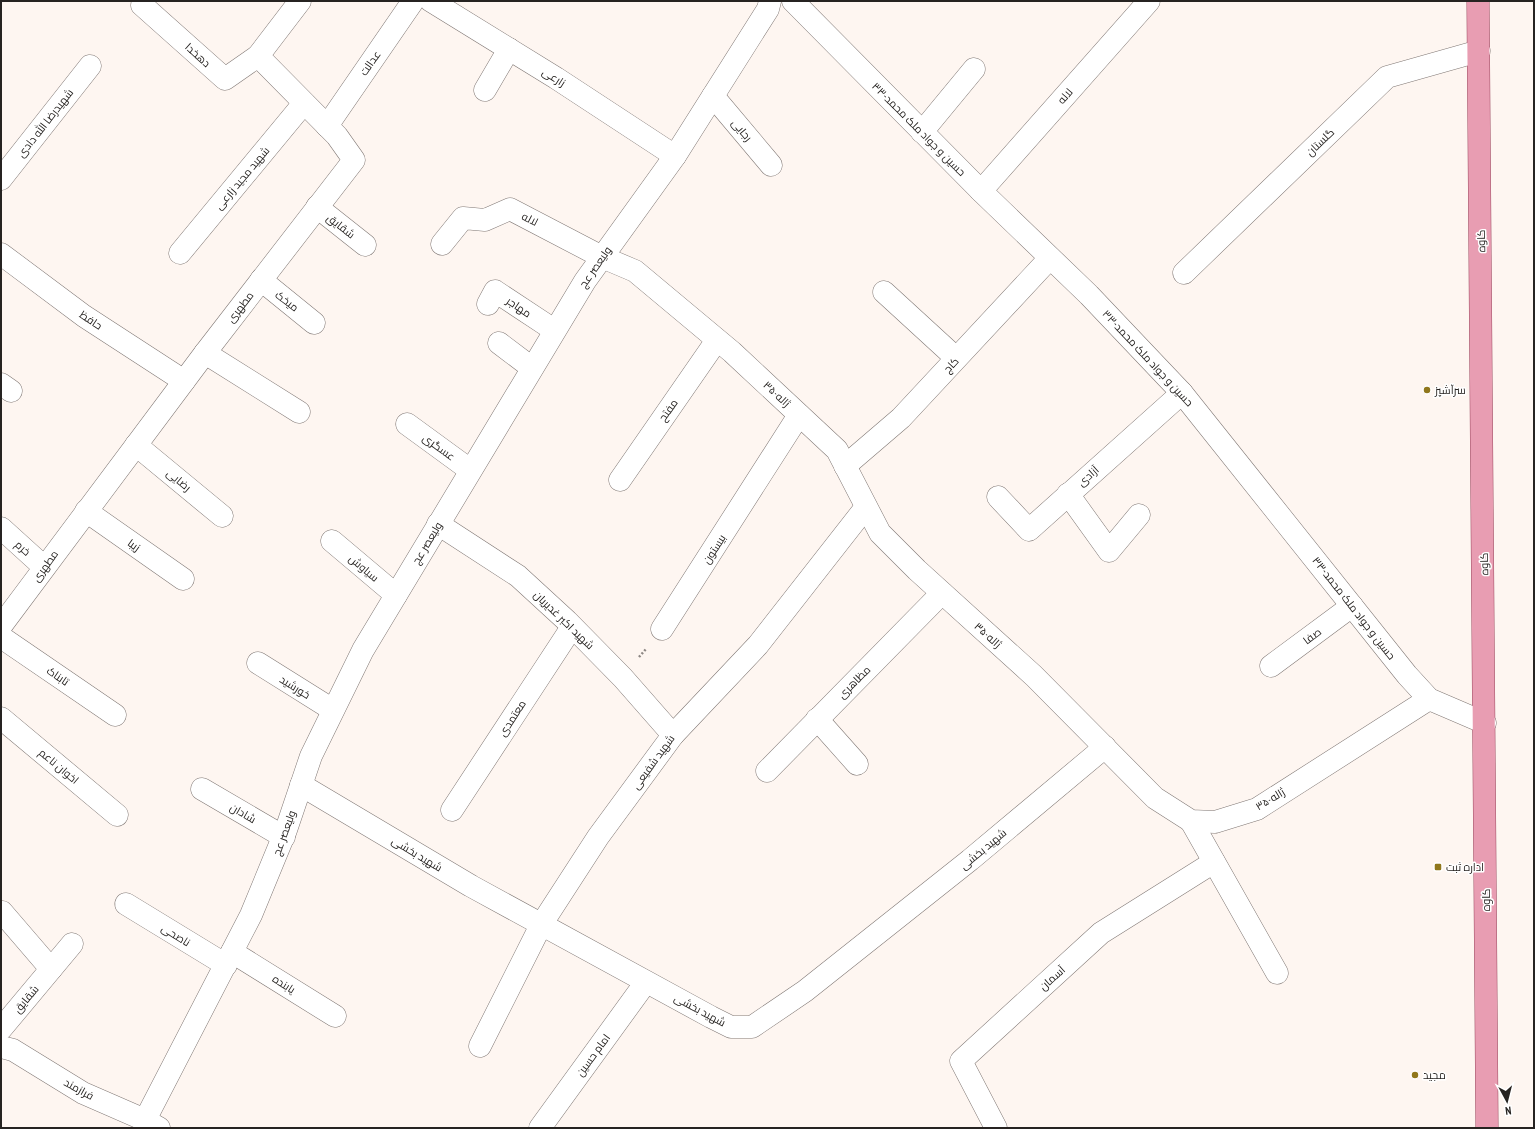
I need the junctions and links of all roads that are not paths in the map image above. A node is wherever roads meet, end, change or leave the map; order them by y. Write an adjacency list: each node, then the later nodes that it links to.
1 (300, 1): 11 (street)
2 (413, 1): 17 (street, عدالت)
3 (431, 1): 9 (street, زارعی)
4 (770, 1): 15 (street, ولیعصر عج)
5 (793, 1): 18 (street, ۳۳-حسین و جواد ملک محمد)
6 (1149, 1): 22 (street, لاله)
7 (1478, 1): 10 (main road, کاوه)
8 (142, 5): 11 (street, دهخدا)
9 (509, 49): 14 (street); 19 (street, زارعی)
10 (1479, 51): 30 (street, گلستان); 75 (main road, کاوه)
11 (258, 56): 16 (street, مطهری)
12 (90, 66): 21 (street, شهیدرضا الله دادی)
13 (974, 69): 18 (street)
14 (485, 90)
15 (713, 96): 19 (street, ولیعصر عج); 20 (street, رجایی)
16 (304, 103): 17 (street, مطهری); 26 (street, شهید مجید زارعی)
17 (327, 126): 23 (street, مطهری)
18 (922, 132): 22 (street, ۳۳-حسین و جواد ملک محمد)
19 (675, 156): 28 (street, ولیعصر عج)
20 (771, 165)
21 (1, 179)
22 (981, 191): 29 (street, ۳۳-حسین و جواد ملک محمد)
23 (317, 207): 24 (street, شقایق); 31 (street, مطهری)
24 (365, 244)
25 (442, 244): 28 (street, لاله)
26 (180, 253)
27 (1, 254): 41 (street, حافظ)
28 (602, 257): 35 (street, ولیعصر عج); 36 (street, ۳۵-ژاله)
29 (1050, 258): 39 (street, کاج); 42 (street, ۳۳-حسین و جواد ملک محمد)
30 (1184, 274)
31 (261, 280): 34 (street, میخک); 38 (street, مطهری)
32 (884, 292): 39 (street)
33 (488, 304): 35 (street, مهاجر)
34 (314, 323)
35 (554, 330): 40 (street, ولیعصر عج)
36 (717, 340): 44 (street, ۳۵-ژاله); 49 (street, مفتح)
37 (498, 343): 40 (street)
38 (205, 353): 41 (street, مطهری); 43 (street)
39 (956, 358): 47 (street, کاج)
40 (532, 368): 48 (street, ولیعصر عج)
41 (184, 381): 46 (street, مطهری)
42 (1182, 392): 50 (street, آزادی); 63 (street, ۳۳-حسین و جواد ملک محمد)
43 (299, 412)
44 (800, 415): 47 (street, ۳۵-ژاله); 66 (street, بیستون)
45 (407, 424): 48 (street, عسگری)
46 (136, 445): 53 (street, مطهری); 55 (street, رضایی)
47 (845, 466): 52 (street, ۳۵-ژاله)
48 (470, 470): 56 (street, ولیعصر عج)
49 (620, 480)
50 (1068, 494): 51 (street, آزادی); 54 (street)
51 (998, 497)
52 (866, 507): 61 (street, ۳۵-ژاله); 76 (street, شهید شفیعی)
53 (86, 511): 59 (street, مطهری); 60 (street, زیبا)
54 (1139, 515)
55 (222, 516)
56 (438, 524): 62 (street, ولیعصر عج); 65 (street, شهید اکبر غدیریان)
57 (1, 528): 59 (street, خرم)
58 (332, 541): 62 (street, سیاوش)
59 (44, 567): 64 (street, مطهری)
60 (183, 578)
61 (942, 593): 74 (street, مظاهری); 77 (street, ۳۵-ژاله)
62 (396, 595): 71 (street, ولیعصر عج)
63 (1352, 606): 69 (street, صفا); 70 (street, ۳۳-حسین و جواد ملک محمد)
64 (1, 626)
65 (572, 627): 76 (street, شهید اکبر غدیریان); 82 (street, معتمدی)
66 (662, 630)
67 (1, 637): 72 (street, تابناک)
68 (258, 663): 71 (street, خورشید)
69 (1271, 666)
70 (1429, 699): 75 (street, ۳۳-حسین و جواد ملک محمد); 84 (street, ۳۵-ژاله)
71 (333, 710): 80 (street, ولیعصر عج)
72 (115, 715)
73 (1, 718): 83 (street, اخوان ناعم)
74 (817, 719): 78 (street); 79 (street, مظاهری)
75 (1485, 723): 102 (main road, کاوه)
76 (673, 735): 89 (street, شهید شفیعی)
77 (1105, 747): 84 (street, ۳۵-ژاله); 94 (street, شهید بخشی)
78 (857, 764)
79 (766, 771)
80 (301, 785): 85 (street, ولیعصر عج); 89 (street, شهید بخشی)
81 (202, 789): 85 (street, شادان)
82 (452, 810)
83 (118, 815)
84 (1191, 821): 86 (street)
85 (284, 837): 91 (street, ولیعصر عج)
86 (1214, 862): 93 (street); 101 (street, آسمان)
87 (126, 904): 91 (street, ناصحی)
88 (2, 912): 92 (street)
89 (541, 925): 94 (street, شهید بخشی); 97 (street, شهید شفیعی)
90 (72, 944): 92 (street, شقایق)
91 (229, 959): 95 (street, یابنده); 99 (street, ولیعصر عج)
92 (52, 969): 96 (street, شقایق)
93 (1278, 972)
94 (646, 982): 100 (street, امام حسین)
95 (335, 1016)
96 (1, 1029)
97 (480, 1046)
98 (1, 1047): 99 (street, فرازمند)
99 (152, 1124)
100 (540, 1128)
101 (996, 1128)
102 (1487, 1128)

